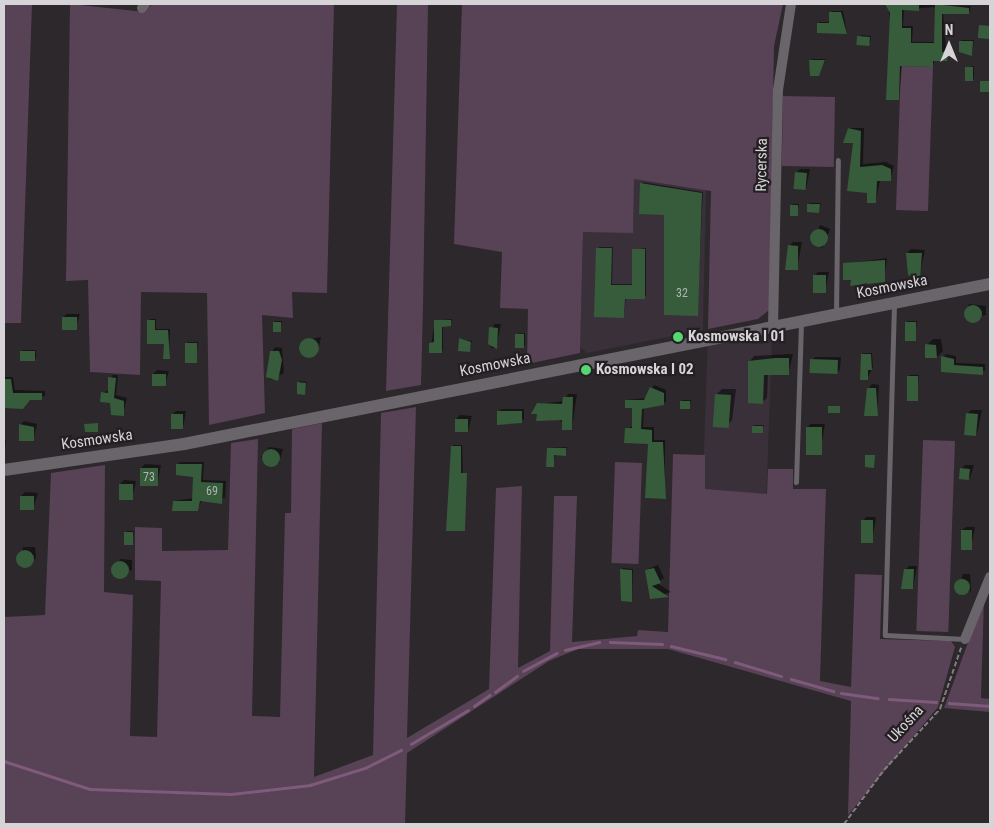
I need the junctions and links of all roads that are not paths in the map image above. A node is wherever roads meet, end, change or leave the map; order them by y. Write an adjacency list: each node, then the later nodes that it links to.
1 (791, 4): 7 (street, Rycerska)
2 (838, 160): 5 (lane)
3 (990, 284): 4 (street, Kosmowska)
4 (894, 303): 5 (street, Kosmowska); 11 (lane)
5 (836, 314): 6 (street, Kosmowska)
6 (800, 321): 7 (street, Kosmowska); 9 (lane)
7 (772, 327): 8 (street, Kosmowska)
8 (4, 470)
9 (796, 482)
10 (990, 577): 11 (street)
11 (965, 639)

